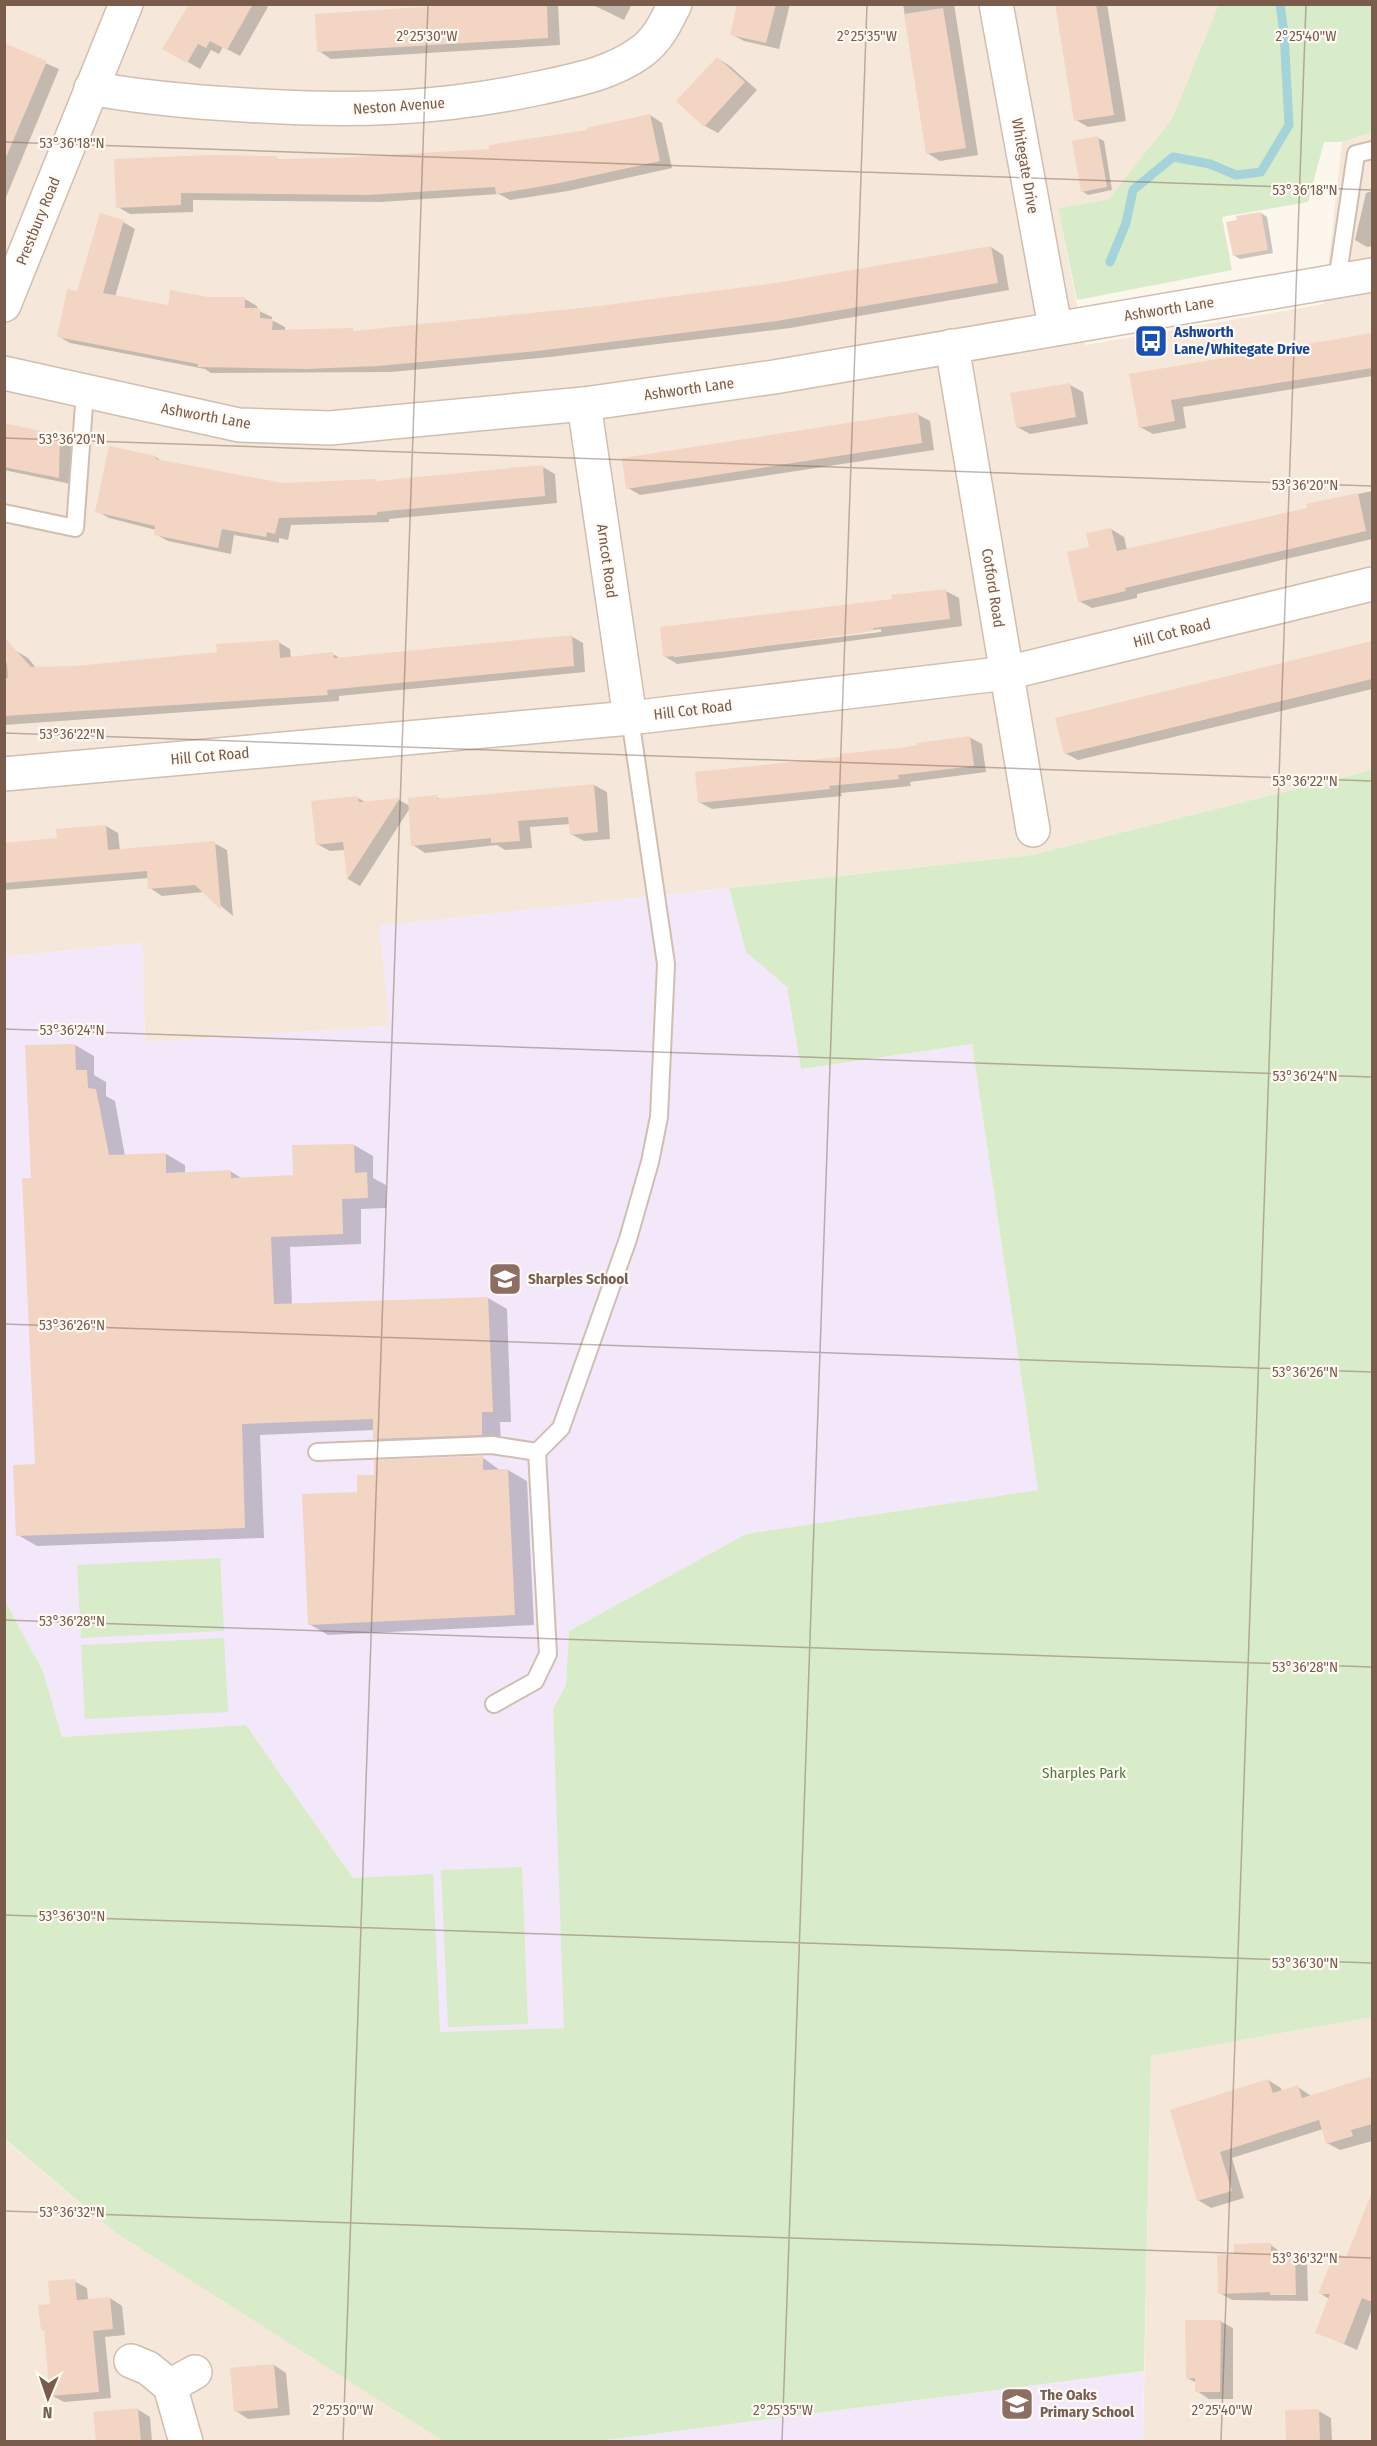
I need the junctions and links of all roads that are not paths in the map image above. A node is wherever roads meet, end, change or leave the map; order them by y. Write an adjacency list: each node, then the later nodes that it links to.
1 (126, 4): 4 (street, Prestbury Road)
2 (675, 4): 4 (street, Neston Avenue)
3 (996, 4): 9 (street, Whitegate Drive)
4 (92, 88): 8 (street, Prestbury Road)
5 (1364, 152): 7 (lane)
6 (1372, 274): 7 (street, Ashworth Lane)
7 (1337, 281): 9 (street, Ashworth Lane)
8 (4, 305)
9 (1054, 327): 10 (street, Ashworth Lane)
10 (952, 346): 13 (street, Ashworth Lane); 16 (street, Cotford Road)
11 (4, 373): 12 (street, Ashworth Lane)
12 (85, 391): 13 (street, Ashworth Lane); 14 (lane)
13 (584, 404): 17 (street, Arncot Road)
14 (4, 513)
15 (1372, 584): 16 (street, Hill Cot Road)
16 (1007, 673): 17 (street, Hill Cot Road); 19 (street, Cotford Road)
17 (630, 718): 18 (street, Hill Cot Road); 21 (lane)
18 (4, 774)
19 (1033, 830)
20 (317, 1452): 21 (lane)
21 (537, 1452): 22 (lane)
22 (494, 1704)
23 (131, 2361): 24 (street)
24 (186, 2442)

